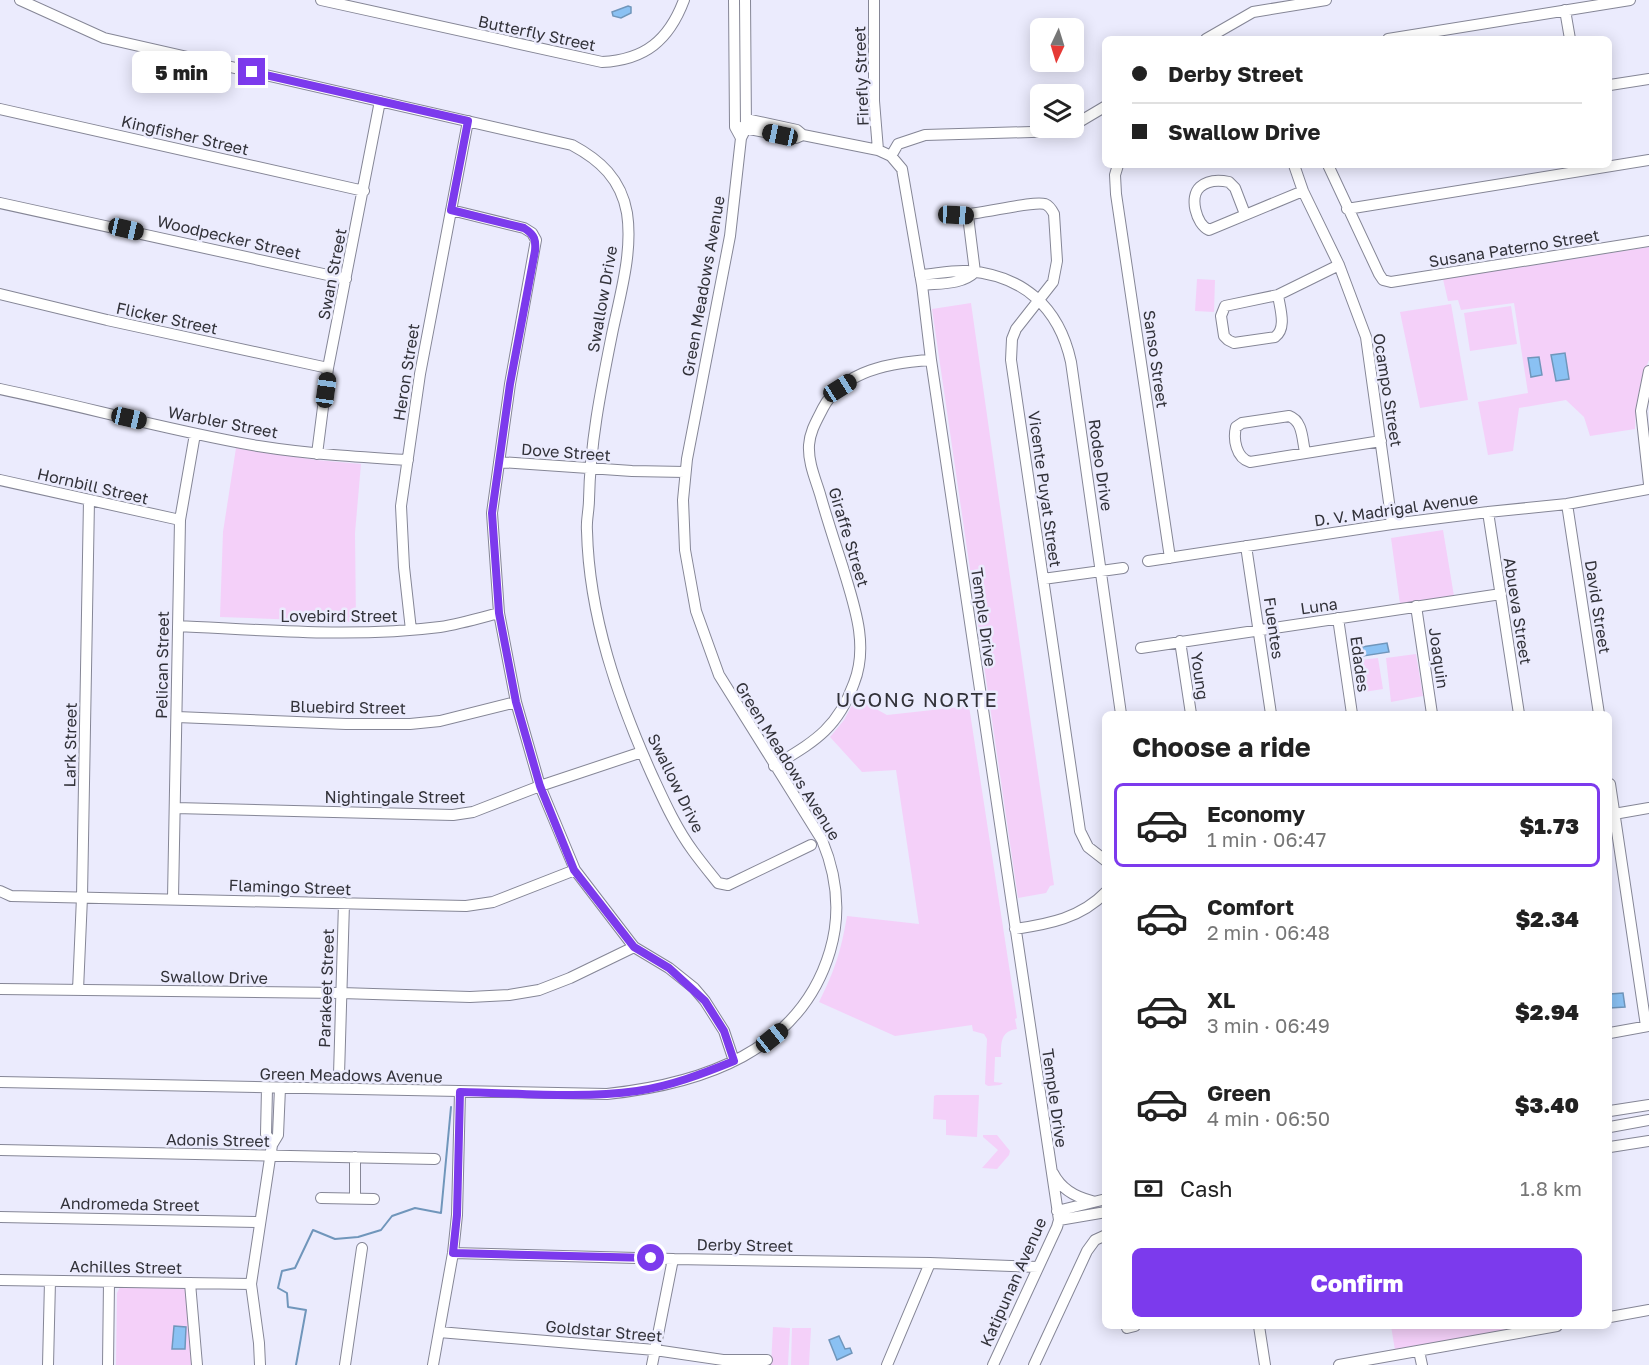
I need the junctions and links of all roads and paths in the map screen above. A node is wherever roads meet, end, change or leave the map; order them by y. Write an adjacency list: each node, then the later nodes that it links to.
1 (20, 0): 17 (street, Swallow Drive)
2 (321, 0): 9 (street, Butterfly Street)
3 (684, 0): 9 (street, Butterfly Street)
4 (734, 0): 14 (street, Green Meadows Avenue)
5 (746, 0): 14 (street, Green Meadows Avenue)
6 (874, 0): 24 (street, Firefly Street)
7 (1326, 0): 11 (street)
8 (1630, 0): 10 (street)
9 (357, 4)
10 (1565, 10): 12 (street); 13 (street)
11 (1211, 36)
12 (1406, 36)
13 (1569, 36)
14 (740, 52): 22 (street, Green Meadows Avenue)
15 (1649, 79): 16 (street)
16 (1612, 85)
17 (380, 101): 21 (street, Swallow Drive); 33 (street, Swan Street)
18 (1102, 108): 20 (street)
19 (0, 109): 33 (street, Kingfisher Street)
20 (1084, 119)
21 (468, 121): 36 (street, Heron Street); 58 (street, Swallow Drive)
22 (742, 128): 24 (street); 59 (street, Green Meadows Avenue)
23 (1030, 132): 25 (street)
24 (878, 150): 25 (street)
25 (891, 156): 44 (street, Temple Drive)
26 (1649, 160): 27 (street)
27 (1612, 165)
28 (1117, 168): 69 (street, Sanso Street)
29 (1295, 168): 32 (street, Ocampo Street)
30 (1329, 168): 35 (street)
31 (1586, 168): 35 (street)
32 (1303, 190): 37 (street); 41 (street, Ocampo Street)
33 (364, 191): 43 (street, Swan Street)
34 (0, 203): 43 (street, Woodpecker Street)
35 (1347, 209): 40 (street, Susana Paterno Street)
36 (451, 210): 56 (street, Heron Street); 57 (street)
37 (1245, 214): 37 (street)
38 (956, 215): 39 (street, Vicente Puyat Street)
39 (968, 216): 42 (street); 47 (street, Vicente Puyat Street)
40 (1649, 241)
41 (1339, 265): 46 (street); 53 (street, Ocampo Street)
42 (975, 272): 44 (street); 47 (street, Rodeo Drive)
43 (346, 279): 49 (street, Swan Street)
44 (921, 280): 48 (street, Temple Drive)
45 (0, 294): 49 (street, Flicker Street)
46 (1278, 295): 46 (street)
47 (1039, 300): 72 (street, Rodeo Drive); 73 (street, Vicente Puyat Street)
48 (931, 360): 93 (street, Giraffe Street); 107 (street, Temple Drive)
49 (328, 368): 55 (street, Swan Street)
50 (1649, 371): 61 (street)
51 (0, 389): 52 (street, Warbler Street)
52 (195, 434): 55 (street, Warbler Street); 66 (street, Pelican Street)
53 (1381, 441): 54 (street); 67 (street, Ocampo Street)
54 (1305, 452): 54 (street)
55 (317, 454): 56 (street, Warbler Street)
56 (408, 460): 80 (street, Heron Street)
57 (499, 462): 58 (street, Dove Street); 76 (street)
58 (589, 468): 59 (street, Dove Street); 92 (street, Swallow Drive)
59 (685, 475): 93 (street, Green Meadows Avenue)
60 (0, 480): 63 (street, Hornbill Street)
61 (1649, 484)
62 (1649, 489): 64 (street, D. V. Madrigal Avenue)
63 (89, 500): 66 (street, Hornbill Street); 104 (street, Lark Street)
64 (1567, 504): 65 (street, D. V. Madrigal Avenue); 90 (street, David Street)
65 (1488, 512): 67 (street, D. V. Madrigal Avenue); 74 (street, Abueva Street)
66 (180, 520): 78 (street, Pelican Street)
67 (1392, 524): 68 (street, D. V. Madrigal Avenue)
68 (1246, 546): 69 (street, D. V. Madrigal Avenue); 79 (street, Fuentes)
69 (1170, 558): 70 (street, D. V. Madrigal Avenue)
70 (1148, 561)
71 (1123, 568): 72 (street)
72 (1100, 571): 73 (street); 84 (street, Rodeo Drive)
73 (1043, 579): 100 (street, Vicente Puyat Street)
74 (1501, 594): 75 (street, Luna); 89 (street, Abueva Street)
75 (1416, 606): 77 (street, Luna); 88 (street, Joaquin)
76 (499, 613): 80 (street, Lovebird Street); 83 (street)
77 (1338, 618): 79 (street, Luna); 87 (street, Edades)
78 (178, 627): 80 (street, Lovebird Street); 91 (street, Pelican Street)
79 (1259, 629): 81 (street, Luna); 86 (street, Fuentes)
80 (411, 630)
81 (1180, 642): 82 (street, Luna); 85 (street, Young)
82 (1141, 648)
83 (516, 702): 91 (street, Bluebird Street); 94 (street)
84 (1121, 711)
85 (1191, 711)
86 (1271, 711)
87 (1352, 711)
88 (1432, 711)
89 (1519, 711)
90 (1599, 711)
91 (177, 717): 96 (street, Pelican Street)
92 (642, 752): 94 (street, Nightingale Street); 99 (street, Swallow Drive)
93 (774, 766): 114 (street, Green Meadows Avenue)
94 (540, 786): 96 (street, Nightingale Street); 101 (street)
95 (1612, 799): 98 (street)
96 (175, 808): 105 (street, Pelican Street)
97 (1649, 808): 98 (street)
98 (1614, 814): 112 (street)
99 (811, 845)
100 (1102, 858)
101 (574, 870): 106 (street, Flamingo Street); 108 (street)
102 (0, 891): 104 (street, Flamingo Street)
103 (1102, 896): 107 (street)
104 (82, 897): 105 (street, Flamingo Street); 110 (street, Lark Street)
105 (173, 898): 106 (street, Flamingo Street)
106 (344, 903): 111 (street, Parakeet Street)
107 (1014, 926): 130 (street, Temple Drive)
108 (634, 947): 111 (street, Swallow Drive); 114 (street)
109 (0, 989): 110 (street, Swallow Drive)
110 (78, 990): 111 (street, Swallow Drive)
111 (341, 993): 115 (street, Parakeet Street)
112 (1648, 1026): 113 (street)
113 (1612, 1032)
114 (734, 1061): 119 (street, Green Meadows Avenue)
115 (339, 1075)
116 (0, 1082): 117 (street, Green Meadows Avenue)
117 (267, 1088): 118 (street, Green Meadows Avenue); 127 (street)
118 (280, 1088): 119 (street, Green Meadows Avenue); 127 (street)
119 (460, 1092): 142 (street)
120 (1649, 1105): 121 (street)
121 (1612, 1111)
122 (1649, 1120): 123 (street)
123 (1612, 1126)
124 (1649, 1141): 125 (street)
125 (1612, 1147)
126 (0, 1150): 127 (street, Adonis Street)
127 (272, 1151): 128 (street, Adonis Street); 139 (street)
128 (355, 1157): 129 (street, Adonis Street); 132 (street)
129 (435, 1159)
130 (1049, 1164): 135 (street); 137 (street, Temple Drive)
131 (321, 1198): 132 (street)
132 (355, 1199): 133 (street)
133 (374, 1199)
134 (1102, 1200): 135 (street)
135 (1092, 1201): 137 (street)
136 (1102, 1212): 137 (street)
137 (1058, 1216): 145 (street, Katipunan Avenue)
138 (0, 1217): 139 (street, Andromeda Street)
139 (260, 1222): 150 (street)
140 (1102, 1237): 168 (street)
141 (362, 1248): 163 (street)
142 (453, 1253): 143 (street, Derby Street); 155 (street)
143 (673, 1259): 144 (street, Derby Street); 156 (street)
144 (930, 1263): 145 (street, Derby Street); 166 (street)
145 (1038, 1267): 167 (street, Katipunan Avenue)
146 (0, 1280): 147 (street, Achilles Street)
147 (50, 1281): 148 (street, Achilles Street); 159 (street)
148 (109, 1282): 149 (street, Achilles Street); 160 (street)
149 (190, 1283): 150 (street, Achilles Street); 161 (street)
150 (250, 1284): 162 (street)
151 (1649, 1311): 152 (street)
152 (1612, 1317)
153 (1259, 1329): 169 (street)
154 (1540, 1329): 157 (street)
155 (439, 1332): 156 (street, Goldstar Street); 164 (street)
156 (655, 1350): 158 (street, Goldstar Street); 165 (street)
157 (1419, 1351): 170 (street); 171 (street)
158 (767, 1360)
159 (48, 1365)
160 (108, 1365)
161 (197, 1365)
162 (260, 1365)
163 (345, 1365)
164 (433, 1365)
165 (652, 1365)
166 (887, 1365)
167 (993, 1365)
168 (1034, 1365)
169 (1265, 1365)
170 (1339, 1365)
171 (1422, 1365)

